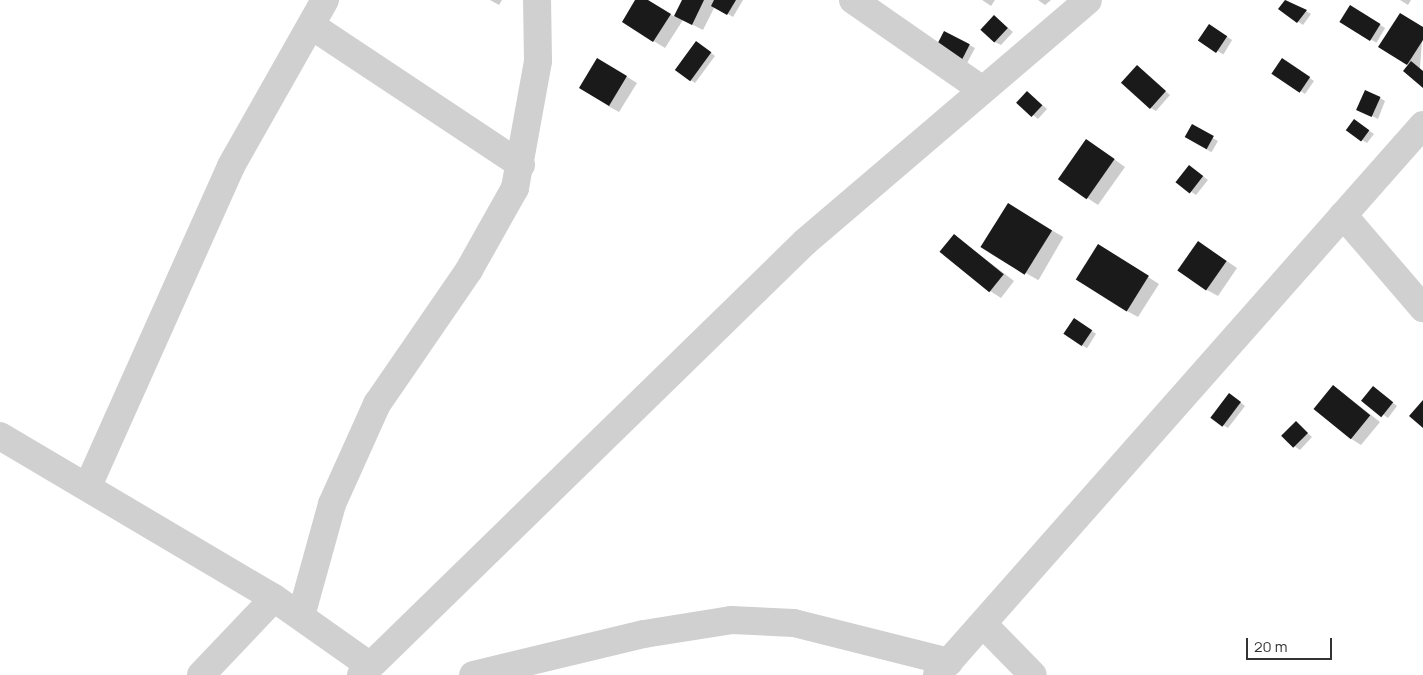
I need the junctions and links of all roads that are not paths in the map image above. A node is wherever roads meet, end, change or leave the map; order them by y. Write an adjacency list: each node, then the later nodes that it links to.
1 (325, 0): 5 (street)
2 (537, 0): 8 (street)
3 (852, 0): 6 (street)
4 (1088, 0): 6 (street)
5 (312, 26): 8 (street); 12 (street)
6 (981, 89): 17 (street)
7 (1423, 125): 9 (street)
8 (521, 165): 14 (street)
9 (1343, 214): 10 (street); 15 (street)
10 (1423, 308)
11 (0, 436): 12 (street)
12 (88, 486): 13 (street)
13 (274, 598): 14 (street); 18 (street)
14 (301, 616): 17 (street)
15 (983, 624): 16 (street); 20 (street)
16 (943, 668): 19 (street)
17 (365, 670)
18 (201, 675)
19 (473, 675)
20 (1033, 675)

